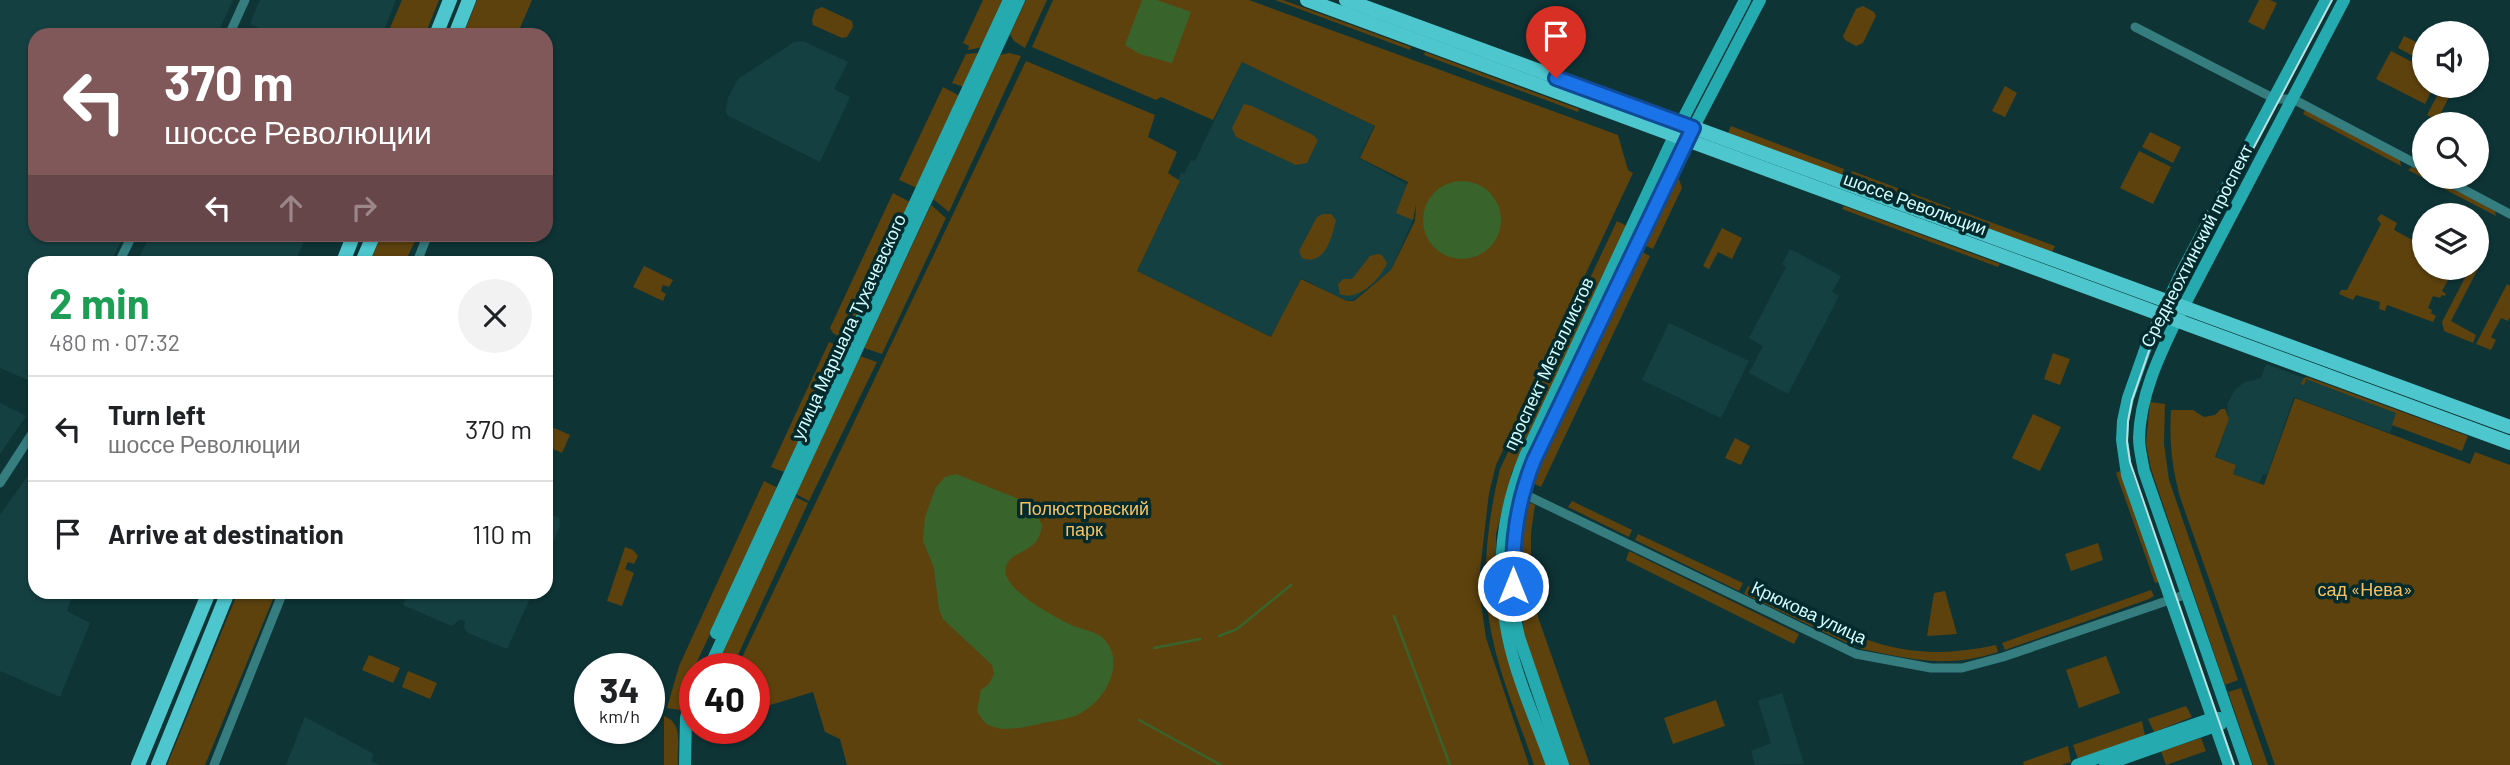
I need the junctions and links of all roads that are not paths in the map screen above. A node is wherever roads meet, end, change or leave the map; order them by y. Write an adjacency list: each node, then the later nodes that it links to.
1 (245, 0): 13 (street)
2 (450, 0): 14 (main road)
3 (469, 0): 15 (main road)
4 (1009, 0): 36 (street, улица Маршала Тухачевского)
5 (1019, 0): 37 (street, улица Маршала Тухачевского)
6 (1307, 0): 18 (main road, шоссе Революции)
7 (1346, 0): 18 (main road, шоссе Революции)
8 (1745, 0): 18 (street, проспект Металлистов)
9 (1760, 0): 18 (street, проспект Металлистов)
10 (2326, 0): 16 (street, Среднеохтинский проспект)
11 (2344, 0): 17 (street, Среднеохтинский проспект)
12 (2135, 27): 16 (street)
13 (235, 28)
14 (439, 28)
15 (458, 28)
16 (2275, 99): 17 (street); 22 (street, Среднеохтинский проспект)
17 (2293, 99): 19 (street); 23 (street, Среднеохтинский проспект)
18 (1684, 132): 22 (main road, шоссе Революции); 24 (main road, шоссе Революции); 30 (street, проспект Металлистов)
19 (2412, 162)
20 (2463, 189): 21 (street)
21 (2510, 214)
22 (2166, 302): 23 (main road, шоссе Революции); 24 (street, Среднеохтинский проспект)
23 (2183, 307): 25 (street, Среднеохтинский проспект); 26 (main road, шоссе Революции)
24 (2160, 315): 25 (main road, шоссе Революции); 35 (street, Среднеохтинский проспект)
25 (2176, 321): 28 (main road, шоссе Революции); 31 (street, Среднеохтинский проспект)
26 (2508, 422): 28 (street)
27 (28, 440): 29 (street)
28 (2505, 441)
29 (0, 483)
30 (1517, 491): 35 (street, Крюкова улица); 47 (street, проспект Металлистов); 48 (street, проспект Металлистов)
31 (2187, 594): 35 (street, Крюкова улица); 38 (street, Среднеохтинский проспект)
32 (206, 599): 42 (main road)
33 (225, 599): 43 (main road)
34 (281, 599): 44 (street)
35 (2171, 599): 39 (street, Среднеохтинский проспект)
36 (707, 653)
37 (716, 653)
38 (2230, 718): 39 (street); 52 (street, Среднеохтинский проспект)
39 (2214, 723): 49 (street); 50 (street); 51 (street, Среднеохтинский проспект)
40 (685, 744): 45 (street)
41 (691, 744): 46 (street)
42 (138, 765)
43 (158, 765)
44 (214, 765)
45 (685, 765)
46 (691, 765)
47 (1552, 765)
48 (1563, 765)
49 (2077, 765)
50 (2105, 765)
51 (2229, 765)
52 (2246, 765)

